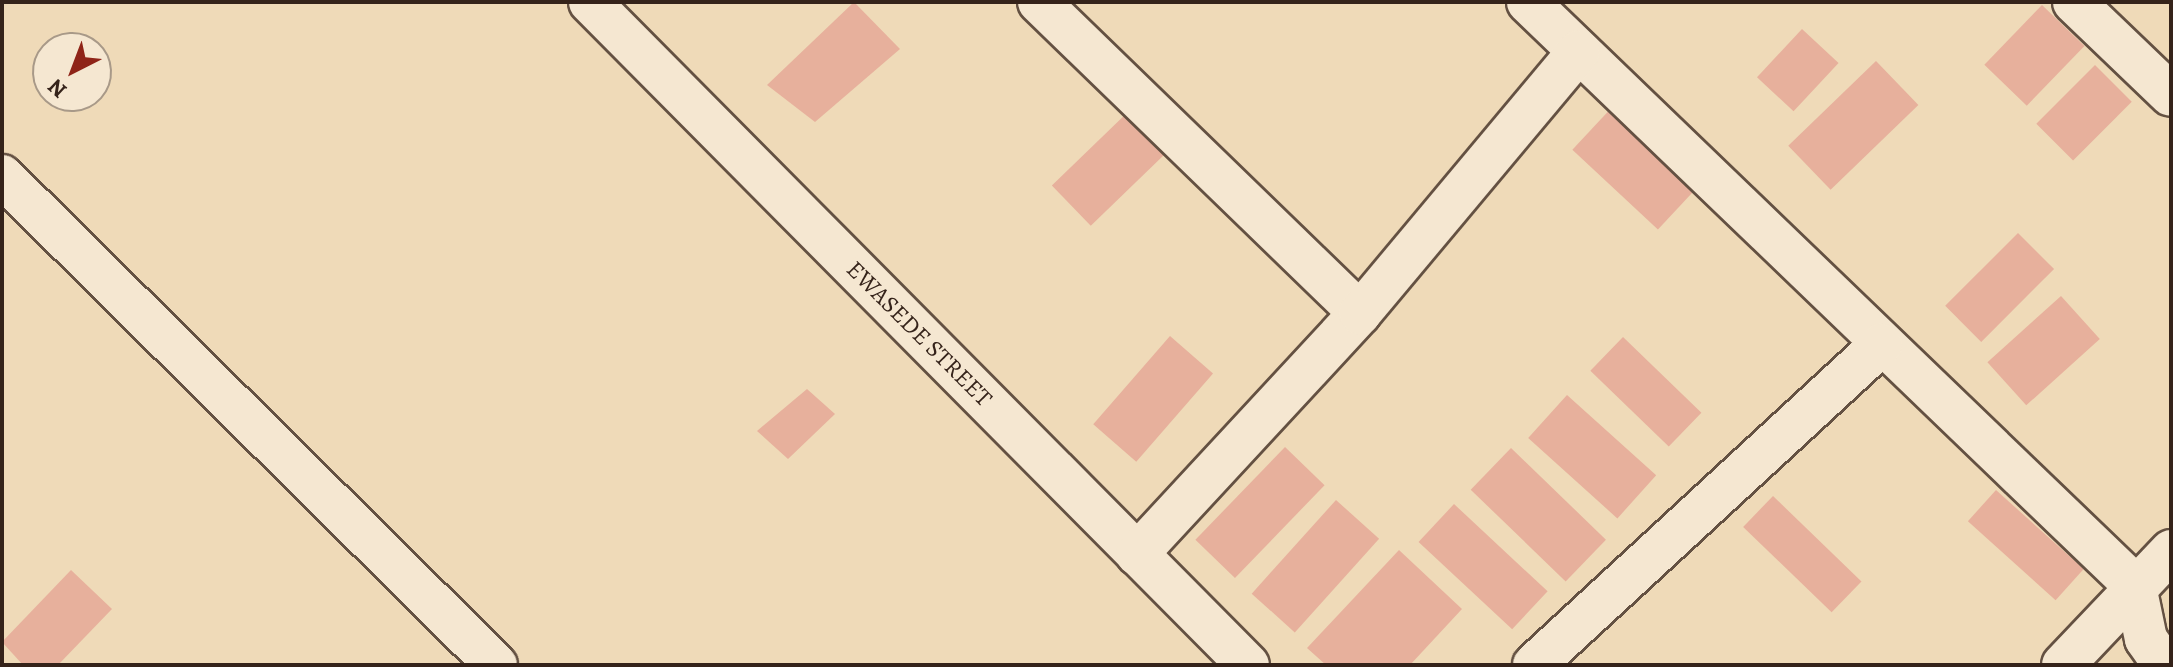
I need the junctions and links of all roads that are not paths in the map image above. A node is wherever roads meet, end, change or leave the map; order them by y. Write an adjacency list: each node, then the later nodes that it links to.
1 (590, 2): 11 (street, EWASEDE STREET)
2 (1039, 2): 8 (street)
3 (1528, 2): 5 (street)
4 (2074, 2): 6 (street)
5 (1579, 51): 8 (street); 9 (street)
6 (2171, 95)
7 (2, 176): 13 (street)
8 (1360, 313): 11 (street)
9 (1881, 345): 12 (street); 15 (street)
10 (2171, 551): 12 (street)
11 (1137, 554): 14 (street, EWASEDE STREET)
12 (2135, 586): 16 (street); 17 (street)
13 (496, 665)
14 (1248, 665)
15 (1534, 665)
16 (2063, 665)
17 (2164, 665)

